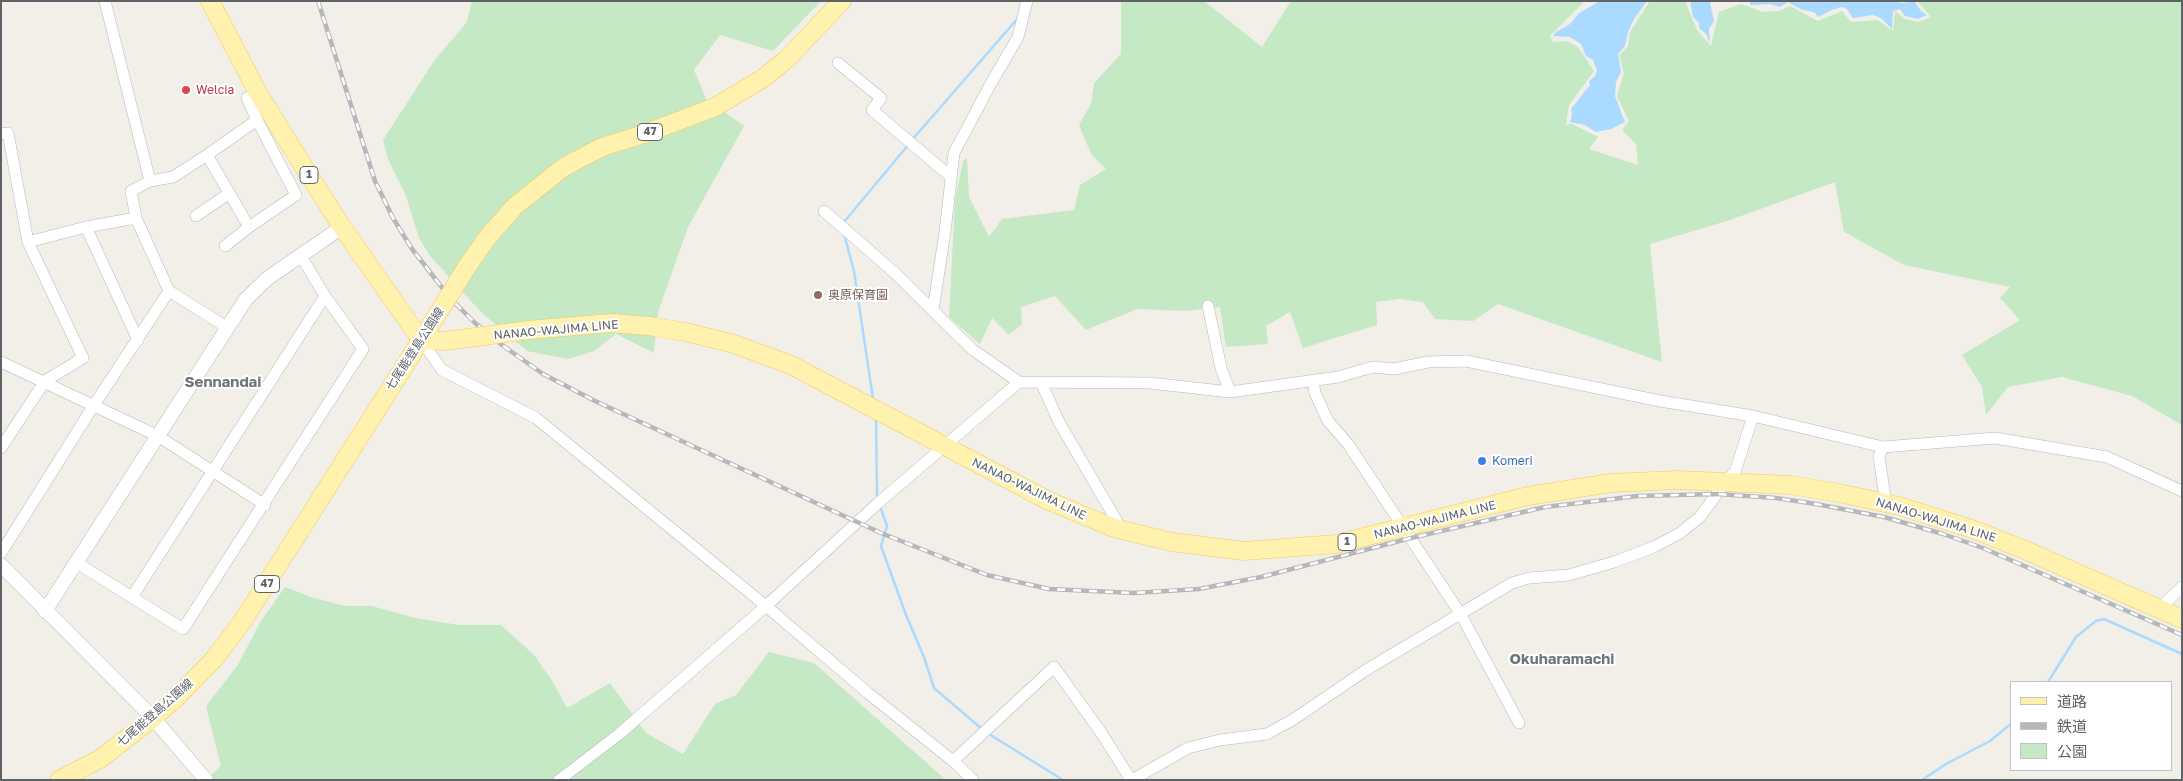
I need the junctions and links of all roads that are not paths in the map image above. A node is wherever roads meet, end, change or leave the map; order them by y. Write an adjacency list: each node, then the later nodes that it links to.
1 (106, 1): 11 (street)
2 (210, 1): 6 (main road, 1)
3 (842, 1): 28 (main road, 七尾能登島公園線 / 47, bridge)
4 (1028, 1): 10 (street)
5 (838, 63): 10 (street)
6 (258, 93): 7 (street); 18 (main road, 1)
7 (257, 120): 9 (street); 17 (street)
8 (1, 134): 19 (street)
9 (207, 155): 11 (street); 12 (street)
10 (950, 176): 25 (street)
11 (150, 181): 15 (street)
12 (228, 194): 14 (street); 17 (street)
13 (824, 210): 25 (street)
14 (196, 216)
15 (136, 218): 16 (street); 22 (street)
16 (86, 227): 19 (street); 27 (street)
17 (249, 227): 20 (street)
18 (342, 227): 21 (street); 28 (main road, 1)
19 (28, 242): 31 (street)
20 (225, 246)
21 (301, 256): 23 (street); 26 (street)
22 (169, 291): 26 (street); 27 (street)
23 (326, 296): 41 (street); 44 (street)
24 (1208, 306): 34 (street)
25 (932, 310): 32 (street)
26 (228, 328): 37 (street)
27 (138, 340): 35 (street)
28 (421, 340): 38 (main road, NANAO-WAJIMA LINE / 1, bridge); 53 (street); 58 (main road, 七尾能登島公園線 / 47)
29 (1, 362): 31 (street)
30 (1313, 380): 34 (street); 36 (street); 46 (street)
31 (45, 381): 35 (street); 40 (street)
32 (1019, 382): 33 (street); 38 (street)
33 (1041, 382): 34 (street); 47 (street)
34 (1230, 392)
35 (94, 406): 37 (street); 48 (street)
36 (1753, 416): 39 (street); 42 (street)
37 (158, 436): 41 (street); 49 (street)
38 (944, 446): 47 (main road, NANAO-WAJIMA LINE / 1); 53 (street)
39 (1883, 447): 43 (street); 45 (street)
40 (1, 448)
41 (212, 470): 44 (street); 52 (street)
42 (1726, 481): 45 (main road, NANAO-WAJIMA LINE / 1); 46 (main road, NANAO-WAJIMA LINE / 1); 56 (street)
43 (2182, 491)
44 (265, 504): 52 (street)
45 (1886, 504): 54 (main road, NANAO-WAJIMA LINE / 1)
46 (1405, 528): 47 (main road, NANAO-WAJIMA LINE / 1); 56 (street)
47 (1122, 530)
48 (1, 553)
49 (77, 563): 52 (street); 55 (street)
50 (1, 565): 55 (street)
51 (2182, 587): 54 (street)
52 (132, 597)
53 (766, 606): 60 (street); 63 (street)
54 (2159, 609): 57 (main road, NANAO-WAJIMA LINE / 1)
55 (45, 611): 58 (street)
56 (1460, 612): 59 (street); 65 (street)
57 (2182, 619)
58 (153, 718): 61 (main road, 七尾能登島公園線 / 47); 62 (street)
59 (1519, 723)
60 (953, 761): 64 (street); 65 (street)
61 (59, 780)
62 (206, 780)
63 (559, 780)
64 (973, 780)
65 (1132, 780)

